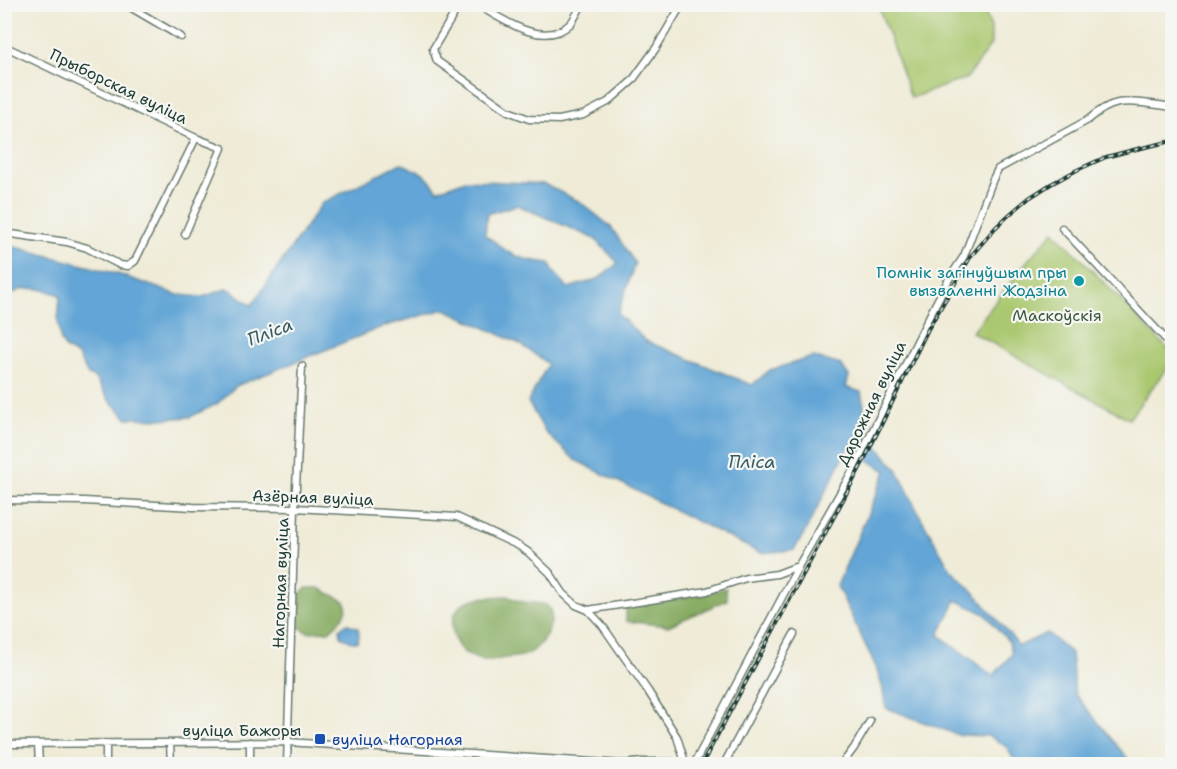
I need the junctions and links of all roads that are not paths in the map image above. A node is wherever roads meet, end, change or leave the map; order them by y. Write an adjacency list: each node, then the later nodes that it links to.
1 (125, 4): 6 (street)
2 (460, 4): 5 (street)
3 (476, 4): 4 (street)
4 (582, 4)
5 (682, 4)
6 (181, 37)
7 (4, 46): 9 (street, Прыборская вуліца)
8 (1173, 106): 17 (street, Дарожная вуліца)
9 (196, 138): 11 (street); 12 (street, Прыборская вуліца)
10 (1062, 228): 13 (street)
11 (4, 232)
12 (185, 234)
13 (1173, 346)
14 (302, 366): 16 (street, Нагорная вуліца)
15 (4, 500): 16 (street, Азёрная вуліца)
16 (295, 508): 18 (street, Азёрная вуліца); 22 (street, Нагорная вуліца)
17 (799, 565): 18 (street); 36 (street, Дарожная вуліца)
18 (588, 610): 27 (street, Азёрная вуліца)
19 (794, 634): 37 (street)
20 (870, 720): 38 (street)
21 (250, 742): 22 (street, вуліца Бажоры); 23 (street, вуліца Бажоры); 34 (street)
22 (287, 742): 28 (street, вуліца Бажоры); 35 (street, Нагорная вуліца)
23 (170, 743): 26 (street, вуліца Бажоры); 33 (street)
24 (4, 744): 25 (street, вуліца Бажоры)
25 (38, 744): 26 (street, вуліца Бажоры); 31 (street)
26 (106, 744): 32 (street)
27 (684, 759): 29 (street); 36 (street, Дарожная вуліца)
28 (509, 761): 30 (street, вуліца Бажоры)
29 (670, 763): 30 (street, вуліца Бажоры)
30 (624, 764)
31 (39, 765)
32 (106, 765)
33 (171, 765)
34 (250, 765)
35 (287, 765)
36 (692, 765)
37 (724, 765)
38 (842, 765)

